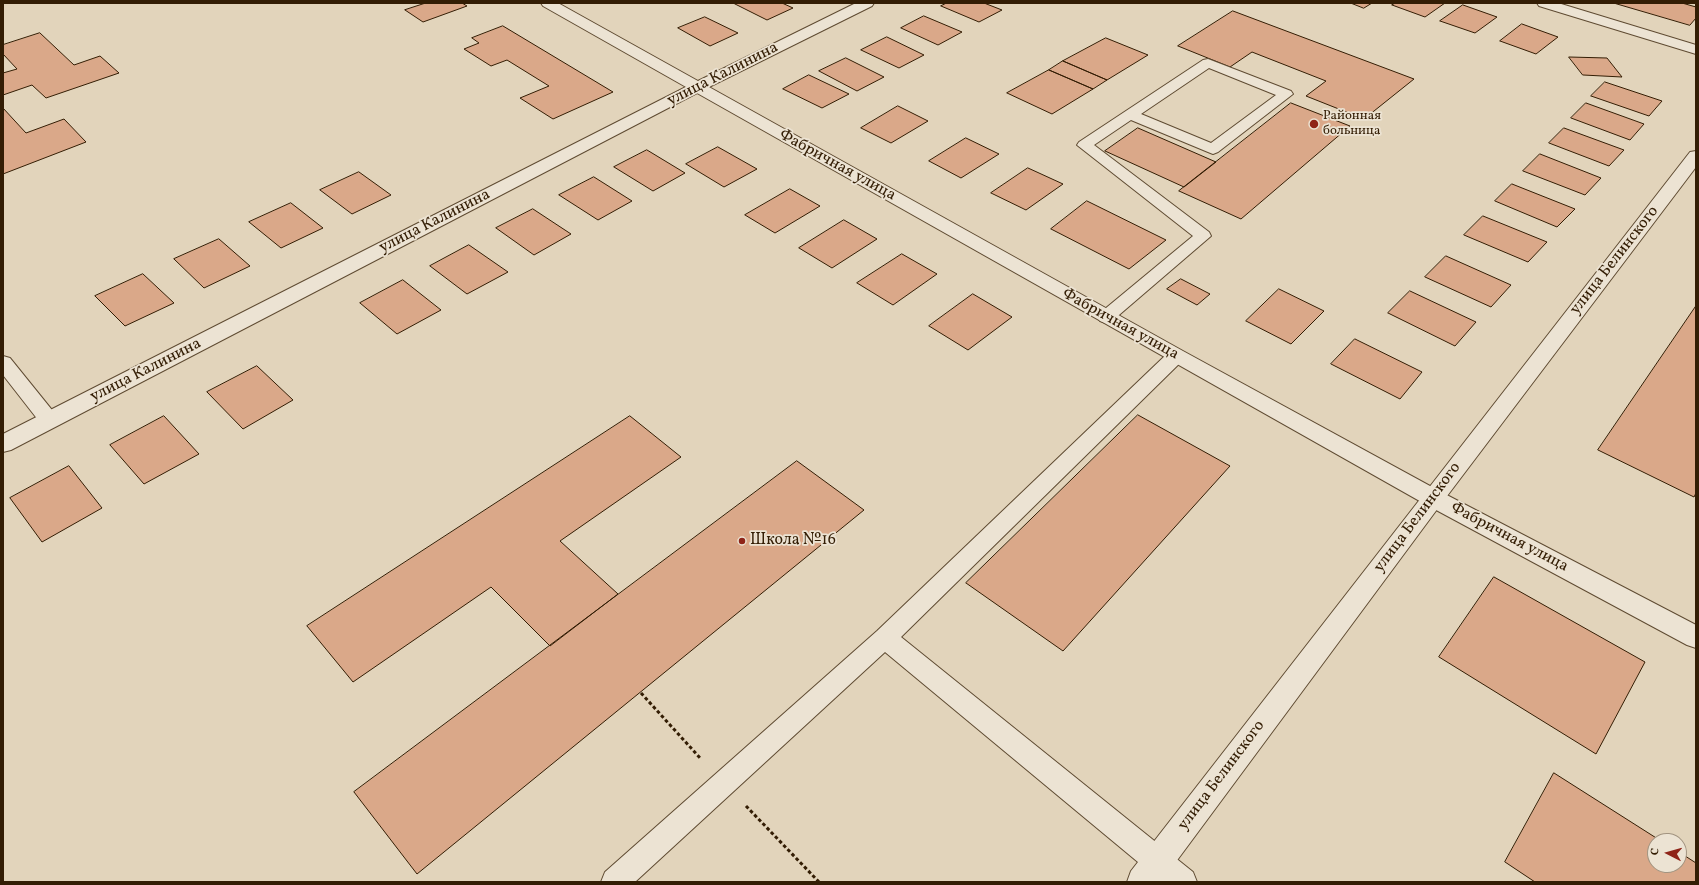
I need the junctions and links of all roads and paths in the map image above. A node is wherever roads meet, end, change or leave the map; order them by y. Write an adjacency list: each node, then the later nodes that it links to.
1 (548, 3): 5 (street, Фабричная улица)
2 (867, 3): 5 (street, улица Калинина)
3 (1544, 3): 4 (street)
4 (1696, 50)
5 (697, 87): 8 (street, Фабричная улица); 11 (street, улица Калинина)
6 (1131, 114): 6 (lane); 8 (lane)
7 (1696, 156): 13 (street, улица Белинского)
8 (1106, 317): 9 (street, Фабричная улица)
9 (1176, 356): 13 (street, Фабричная улица); 15 (lane)
10 (3, 362): 11 (lane)
11 (49, 420): 12 (street, улица Калинина)
12 (3, 444)
13 (1433, 498): 14 (street, Фабричная улица); 16 (street, улица Белинского)
14 (1696, 637)
15 (885, 638): 16 (lane); 17 (lane)
16 (1157, 862): 18 (street, улица Белинского); 19 (lane)
17 (615, 882)
18 (1142, 882)
19 (1183, 882)

